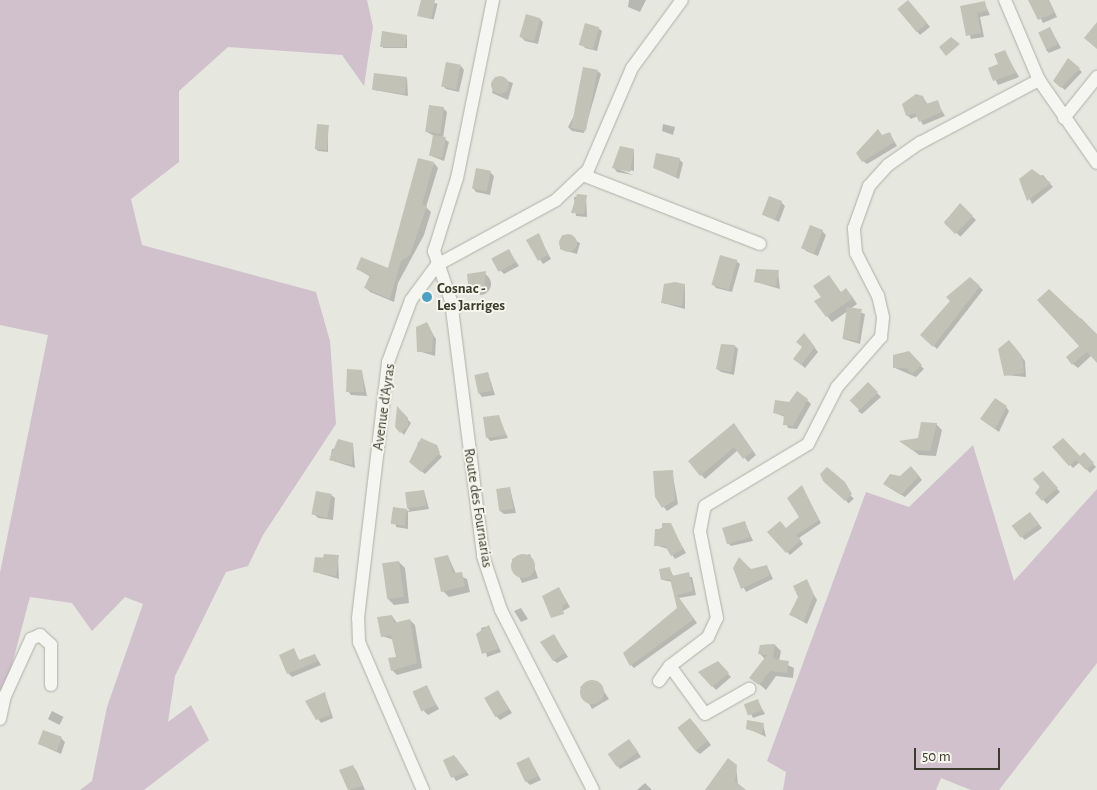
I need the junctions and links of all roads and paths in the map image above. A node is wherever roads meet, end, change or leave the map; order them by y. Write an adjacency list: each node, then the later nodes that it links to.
1 (493, 0): 10 (street)
2 (682, 0): 8 (street)
3 (1006, 0): 5 (street)
4 (1097, 77): 6 (street)
5 (1039, 80): 6 (street); 11 (street)
6 (1064, 118): 7 (street)
7 (1097, 163)
8 (583, 175): 9 (street); 10 (street)
9 (760, 244)
10 (437, 265): 16 (street, Avenue d'Ayras); 17 (street, Route des Fournarias)
11 (670, 666): 12 (street); 14 (street)
12 (659, 681)
13 (51, 685): 15 (street)
14 (749, 689)
15 (0, 719)
16 (423, 790)
17 (593, 790)

